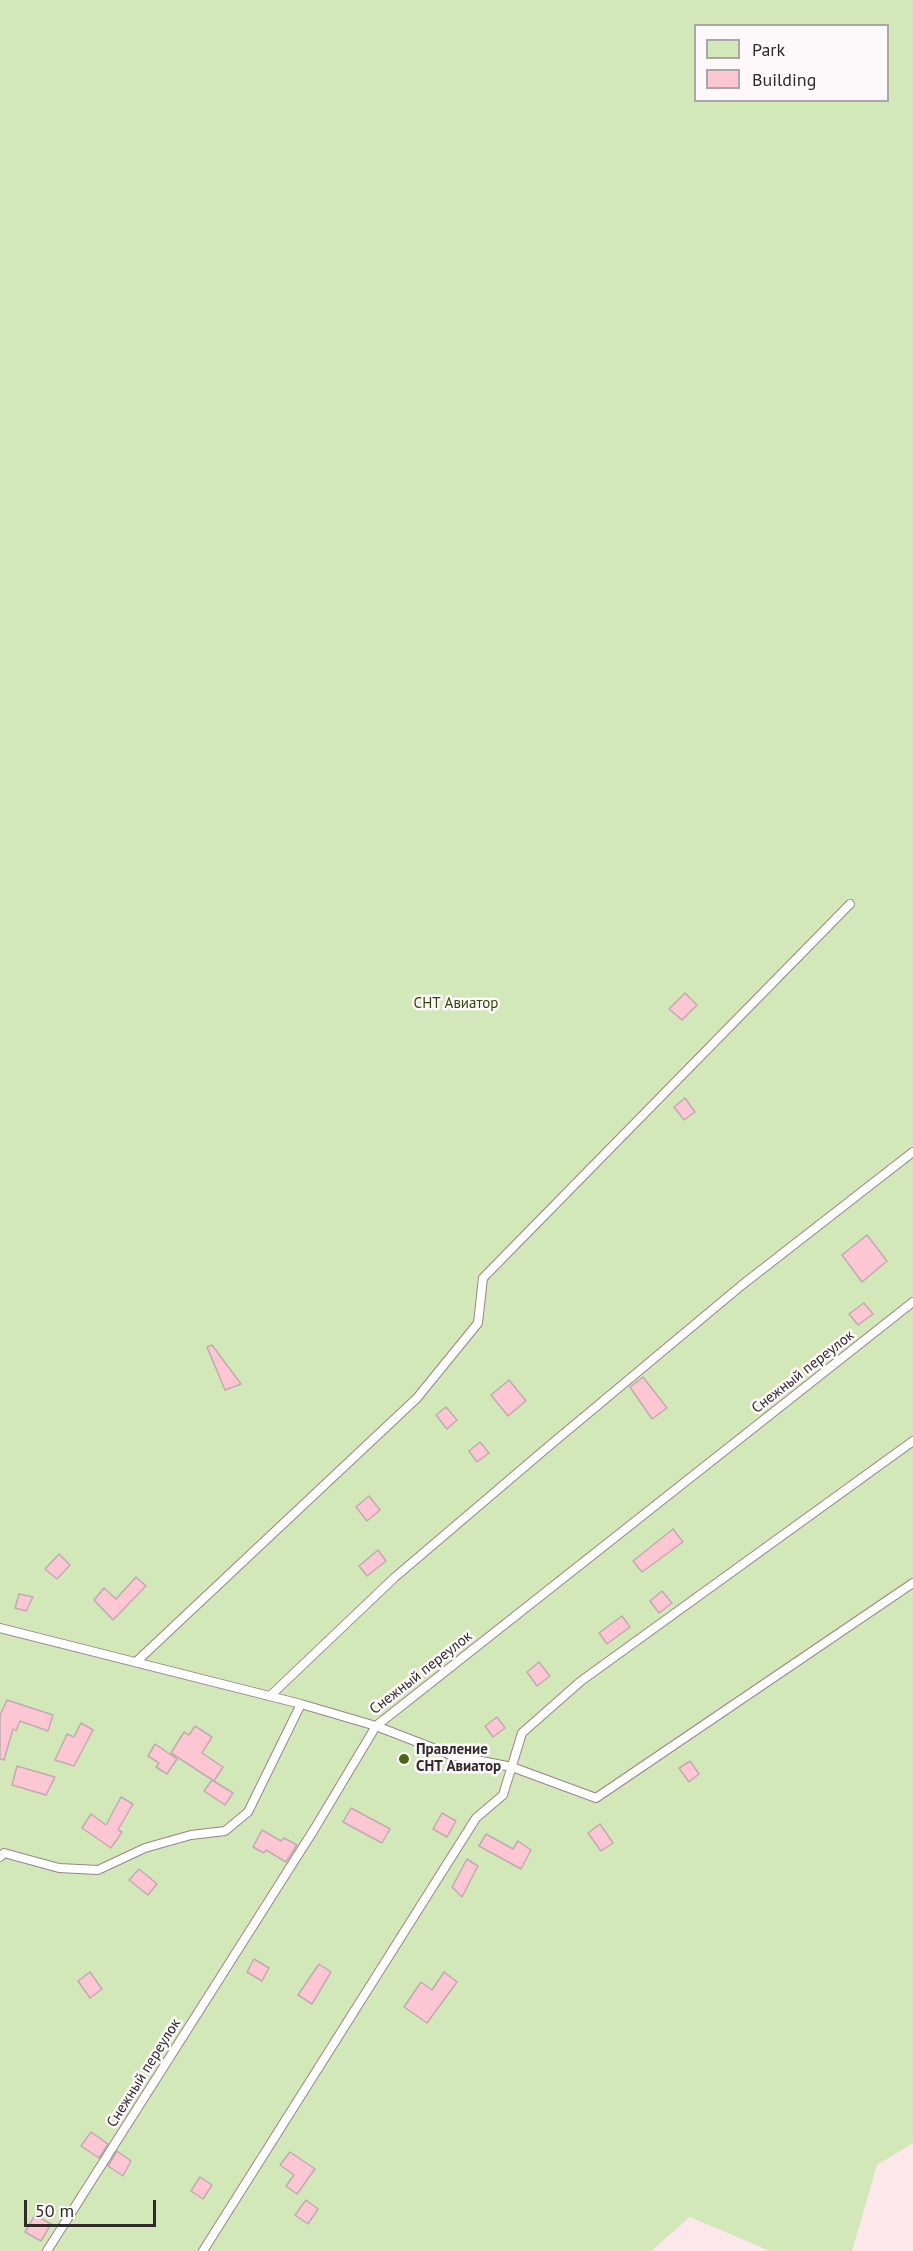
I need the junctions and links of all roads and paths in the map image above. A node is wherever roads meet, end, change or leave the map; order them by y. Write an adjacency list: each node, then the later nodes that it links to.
1 (850, 904): 7 (lane)
2 (913, 1152): 8 (lane)
3 (913, 1302): 10 (lane, Снежный переулок)
4 (913, 1441): 11 (lane)
5 (913, 1583): 11 (lane)
6 (0, 1628): 7 (lane)
7 (136, 1662): 8 (lane)
8 (270, 1696): 9 (lane)
9 (300, 1704): 10 (lane); 12 (lane)
10 (376, 1726): 11 (lane); 13 (lane, Снежный переулок)
11 (512, 1767): 14 (lane)
12 (1, 1854)
13 (47, 2251)
14 (203, 2251)

